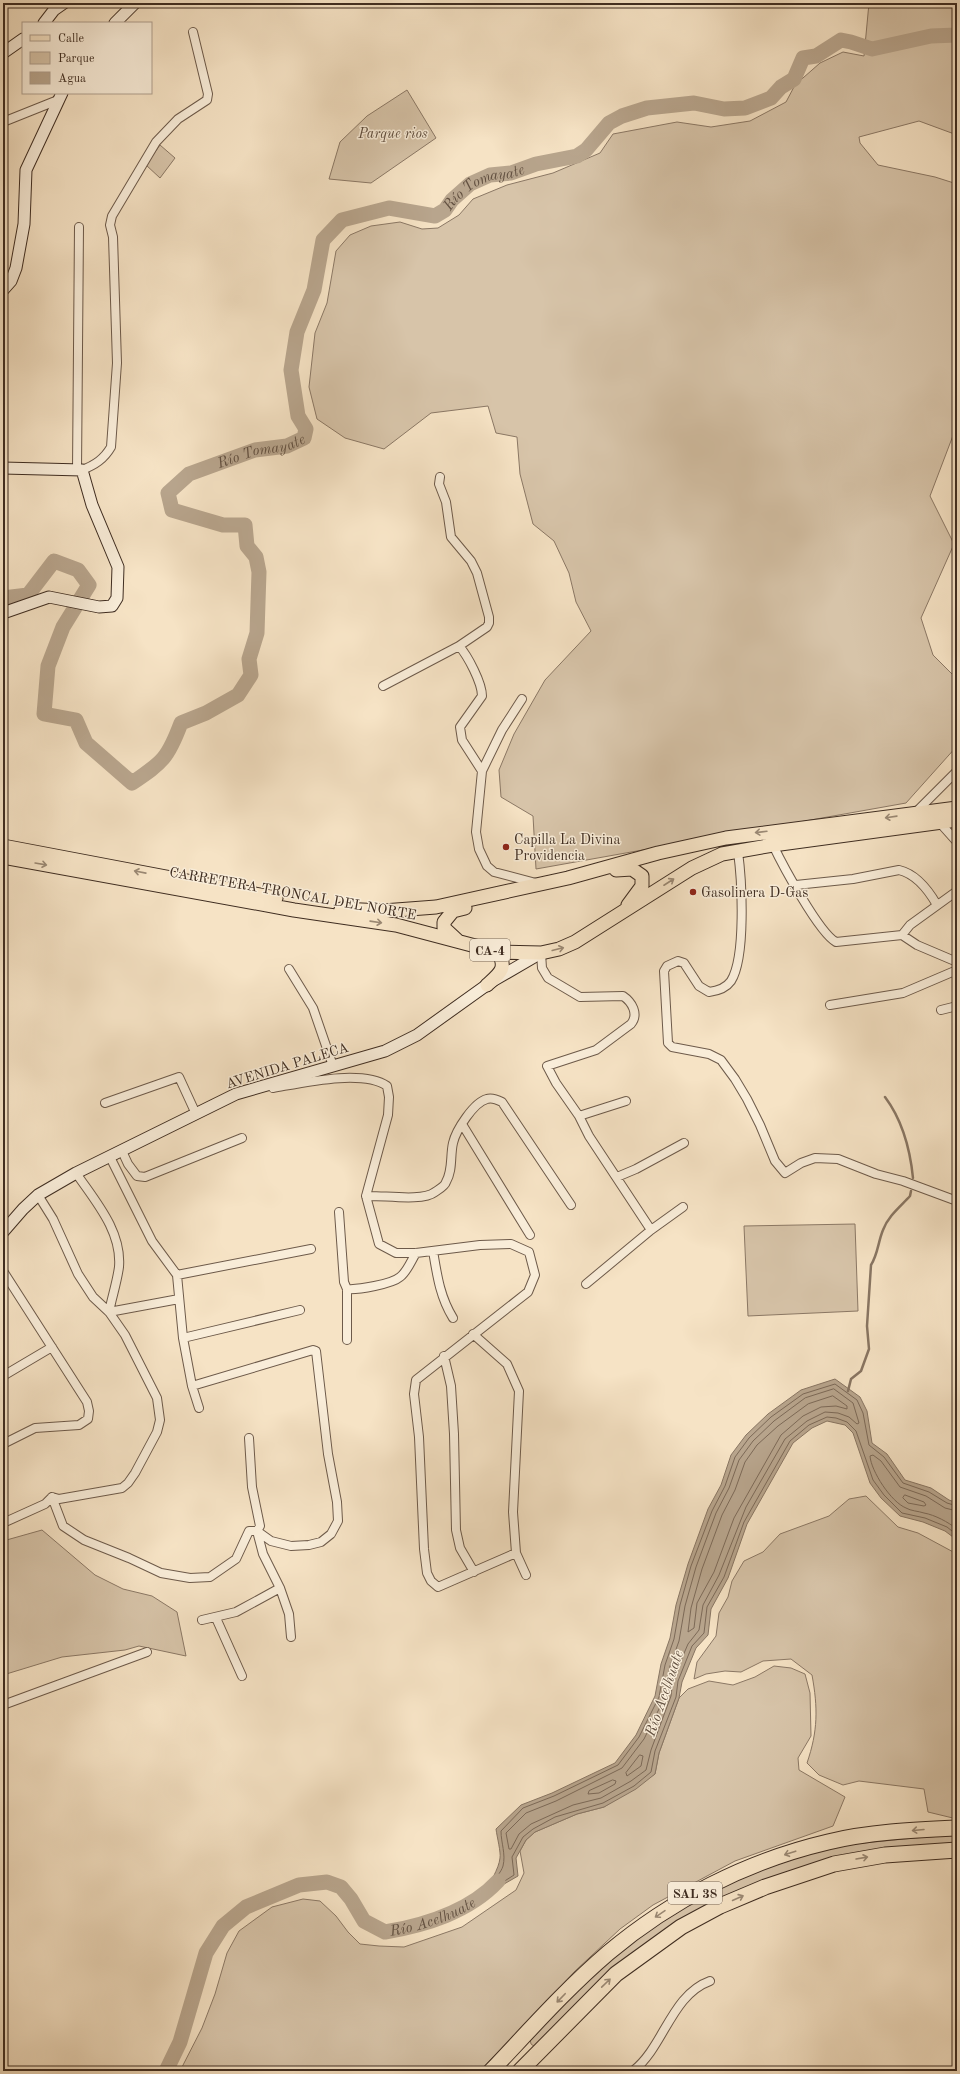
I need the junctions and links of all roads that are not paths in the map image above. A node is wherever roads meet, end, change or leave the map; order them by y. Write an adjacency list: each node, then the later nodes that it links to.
1 (64, 3): 3 (main road)
2 (135, 3): 4 (main road)
3 (45, 22)
4 (116, 22)
5 (193, 32): 13 (street)
6 (22, 41): 7 (main road)
7 (3, 53)
8 (60, 96): 9 (street); 11 (main road)
9 (3, 122)
10 (79, 227): 13 (street)
11 (3, 290)
12 (3, 468): 13 (main road)
13 (80, 470): 15 (main road)
14 (440, 477): 16 (street)
15 (3, 613)
16 (459, 646): 17 (street); 19 (street)
17 (383, 686)
18 (522, 699): 19 (street)
19 (482, 771): 32 (street)
20 (957, 771): 22 (street)
21 (957, 808): 22 (main road, CARRETERA TRONCAL DEL NORTE)
22 (913, 814): 30 (main road, CARRETERA TRONCAL DEL NORTE, one-way to 30)
23 (957, 820): 24 (main road, CARRETERA TRONCAL DEL NORTE / CA-4)
24 (940, 823): 25 (street); 26 (main road, CARRETERA TRONCAL DEL NORTE / CA-4)
25 (957, 842)
26 (773, 845): 28 (main road, CARRETERA TRONCAL DEL NORTE / CA-4); 33 (street)
27 (3, 846): 32 (main road, CARRETERA TRONCAL DEL NORTE, one-way to 27)
28 (738, 852): 36 (main road, CARRETERA TRONCAL DEL NORTE / CA-4, one-way to 28); 63 (street)
29 (3, 857): 38 (main road, CARRETERA TRONCAL DEL NORTE / CA-4, one-way to 38)
30 (589, 872): 31 (main road, CARRETERA TRONCAL DEL NORTE); 36 (main road)
31 (568, 878): 32 (main road, CARRETERA TRONCAL DEL NORTE); 38 (main road)
32 (540, 884)
33 (796, 885): 35 (street); 37 (street)
34 (957, 891): 35 (street)
35 (937, 905): 37 (street)
36 (622, 913): 40 (main road, CARRETERA TRONCAL DEL NORTE / CA-4, one-way to 36)
37 (902, 935): 41 (street)
38 (458, 942): 39 (main road, CARRETERA TRONCAL DEL NORTE / CA-4)
39 (498, 952): 40 (main road, CARRETERA TRONCAL DEL NORTE / CA-4); 44 (main road)
40 (541, 953): 44 (main road, AVENIDA PALECA); 53 (street)
41 (957, 962)
42 (289, 968): 48 (street)
43 (957, 970): 45 (street)
44 (487, 985): 48 (main road, AVENIDA PALECA)
45 (830, 1005)
46 (957, 1006): 47 (street)
47 (941, 1010)
48 (333, 1066): 49 (main road, AVENIDA PALECA)
49 (236, 1094): 52 (main road, AVENIDA PALECA); 62 (street)
50 (626, 1101): 53 (street)
51 (105, 1103): 52 (street)
52 (196, 1114): 57 (main road, AVENIDA PALECA)
53 (579, 1116): 60 (street)
54 (462, 1124): 62 (street); 64 (street); 69 (street)
55 (242, 1138): 57 (street)
56 (684, 1143): 60 (street)
57 (122, 1151): 58 (main road, AVENIDA PALECA)
58 (110, 1157): 59 (main road, AVENIDA PALECA); 74 (street)
59 (76, 1173): 61 (main road, AVENIDA PALECA); 79 (street)
60 (617, 1177): 67 (street)
61 (38, 1195): 68 (main road, AVENIDA PALECA); 79 (street)
62 (366, 1196): 72 (street)
63 (957, 1201)
64 (571, 1205)
65 (684, 1206): 67 (street)
66 (339, 1212): 76 (street)
67 (650, 1230): 75 (street)
68 (3, 1232)
69 (530, 1235)
70 (311, 1249): 74 (street)
71 (433, 1251): 72 (street); 80 (street); 81 (street)
72 (416, 1253): 76 (street)
73 (3, 1272): 84 (street)
74 (177, 1275): 77 (street)
75 (586, 1284)
76 (347, 1289): 83 (street)
77 (179, 1299): 79 (street); 82 (street)
78 (300, 1310): 82 (street)
79 (109, 1312): 91 (street)
80 (453, 1318)
81 (473, 1334): 85 (street); 94 (street)
82 (183, 1338): 87 (street)
83 (346, 1340)
84 (52, 1347): 86 (street); 90 (street)
85 (444, 1356): 95 (street); 95 (street)
86 (3, 1376)
87 (192, 1386): 88 (street); 93 (street)
88 (199, 1408)
89 (249, 1438): 93 (street)
90 (3, 1444)
91 (52, 1497): 92 (street); 93 (street)
92 (3, 1524)
93 (257, 1531): 97 (street)
94 (516, 1553): 95 (street); 96 (street)
95 (474, 1572)
96 (526, 1575)
97 (280, 1588): 98 (street); 100 (street)
98 (216, 1618): 99 (street); 102 (street)
99 (202, 1620)
100 (291, 1637)
101 (147, 1652): 103 (street)
102 (242, 1676)
103 (3, 1705)
104 (957, 1828): 107 (highway, SAL 38, one-way to 107)
105 (957, 1850): 108 (highway, SAL 38, one-way to 105)
106 (710, 1981): 112 (street)
107 (526, 2034): 108 (highway); 109 (highway, SAL 38)
108 (542, 2049): 111 (highway, SAL 38)
109 (501, 2060): 110 (highway, SAL 38); 111 (highway)
110 (491, 2071)
111 (519, 2071)
112 (633, 2071)

